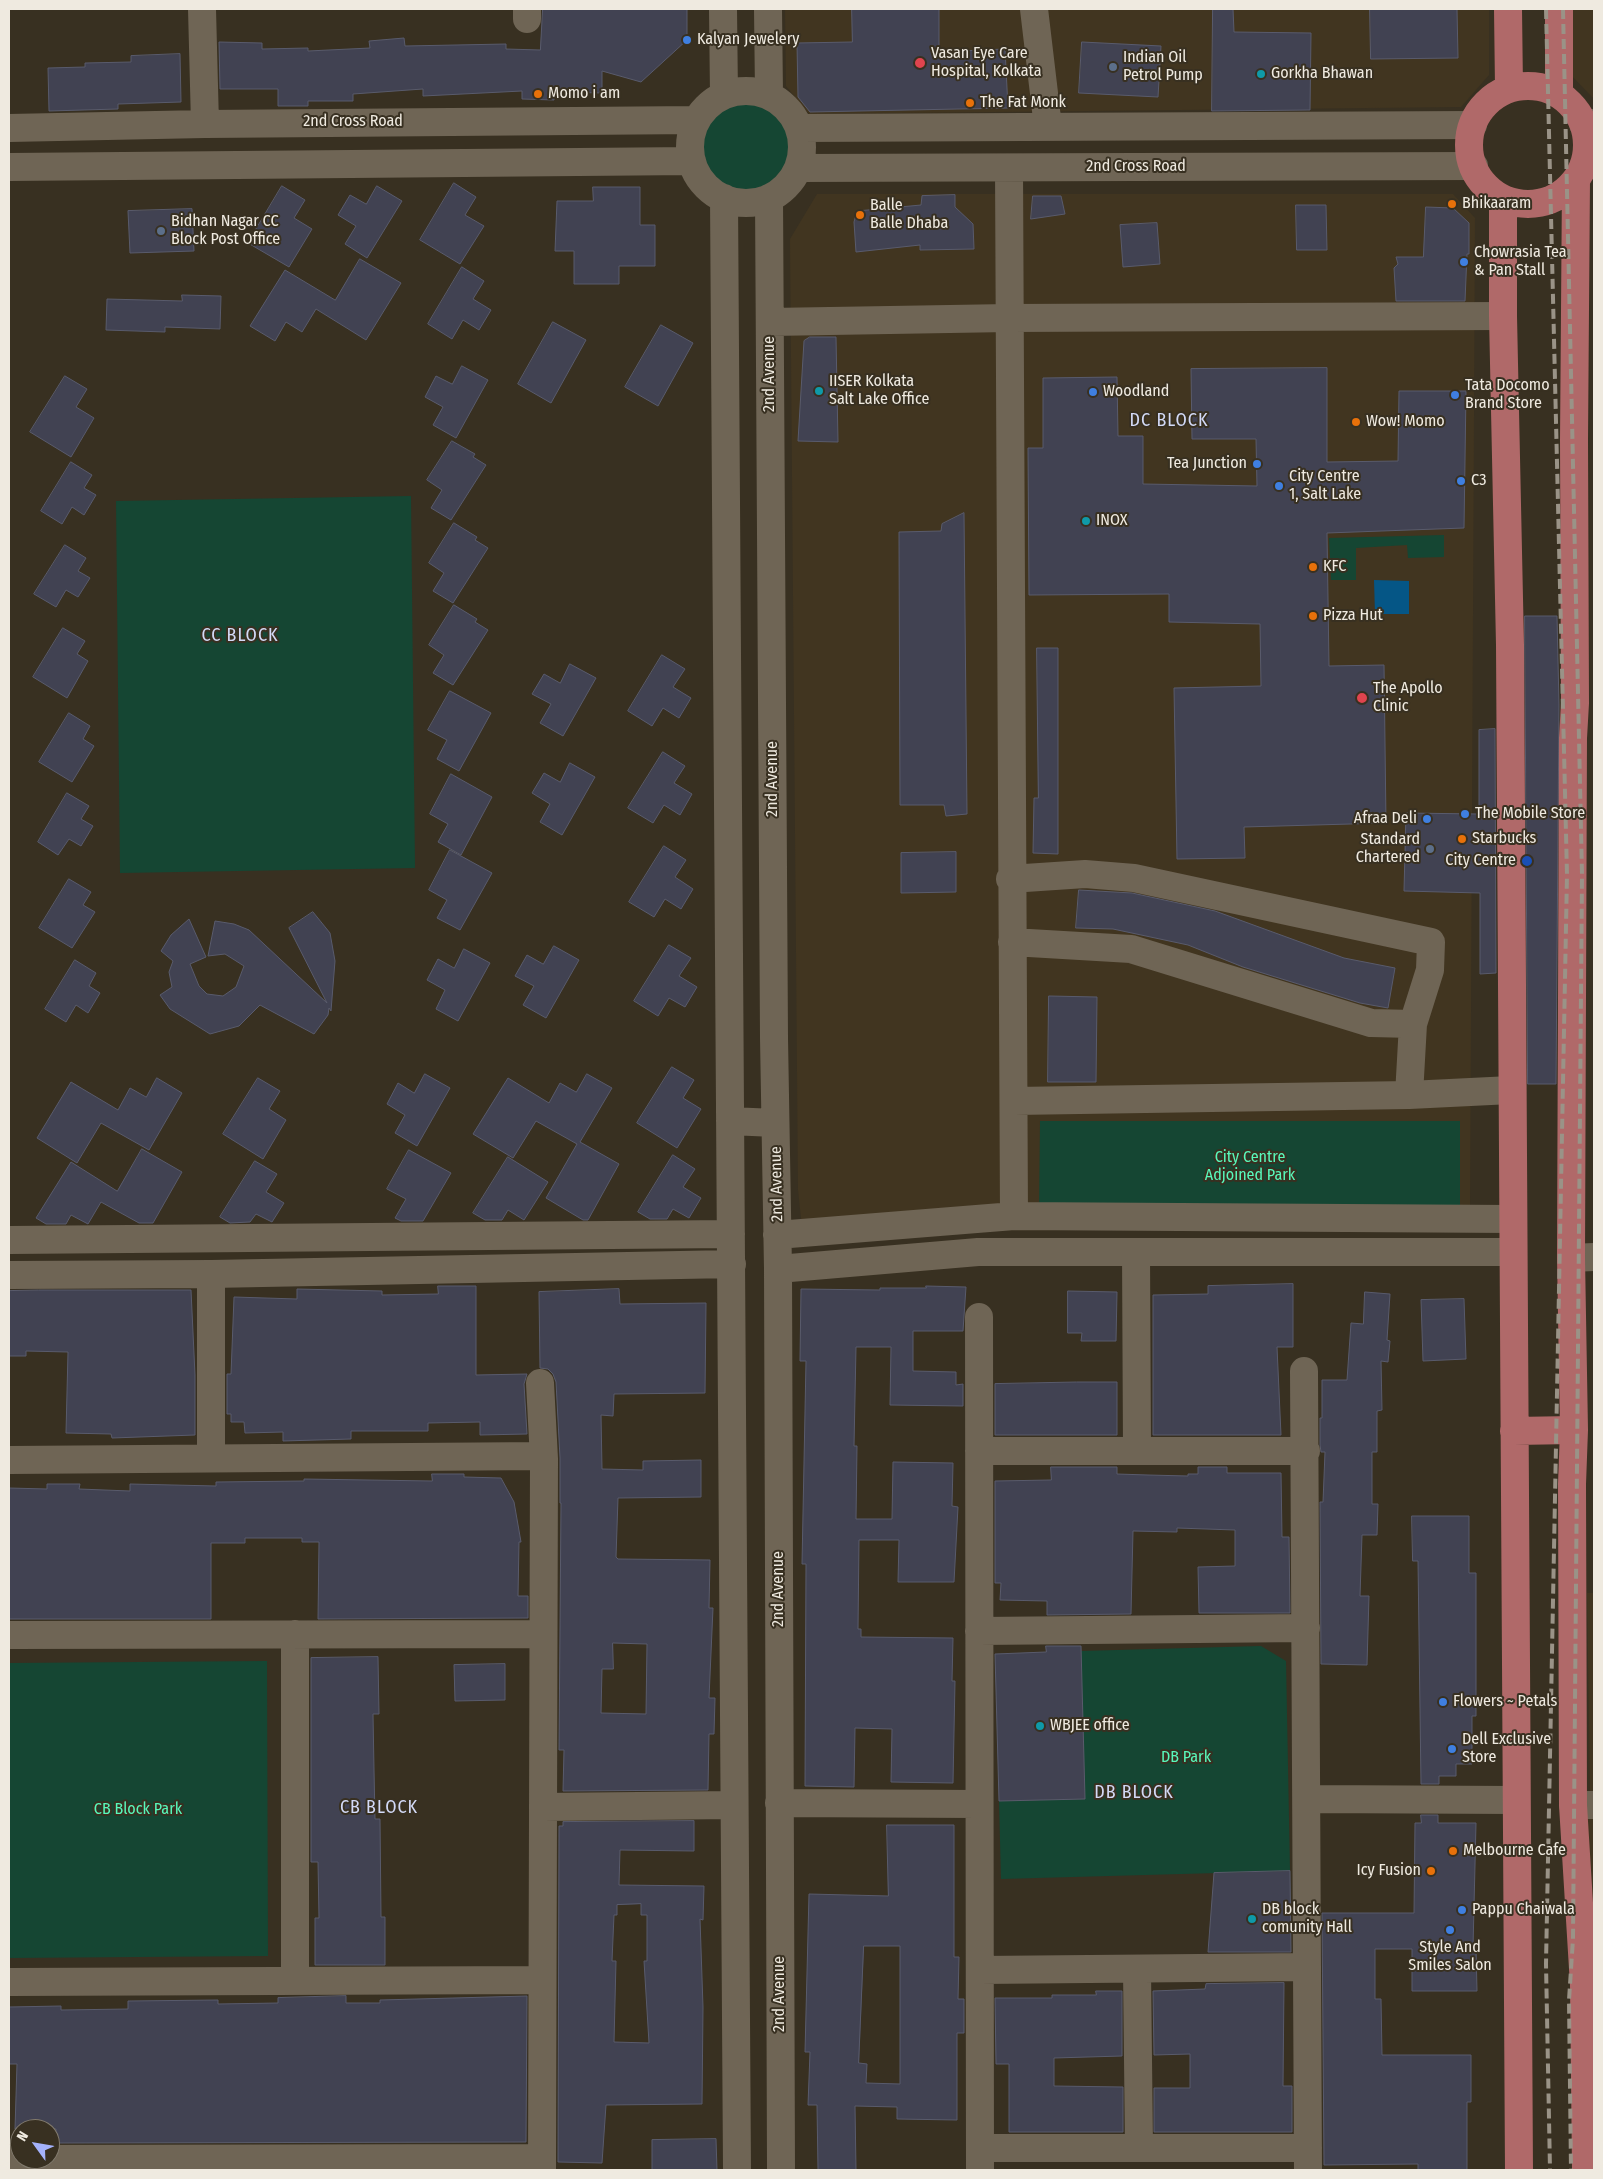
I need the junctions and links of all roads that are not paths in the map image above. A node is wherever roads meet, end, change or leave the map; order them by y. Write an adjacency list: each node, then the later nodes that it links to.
1 (202, 9): 12 (street)
2 (723, 9): 10 (street)
3 (768, 9): 9 (street)
4 (1034, 9): 16 (street)
5 (1508, 9): 7 (main road)
6 (1559, 9): 8 (main road)
7 (1509, 88): 8 (main road); 14 (main road)
8 (1559, 93): 13 (main road)
9 (769, 94): 10 (street); 18 (street)
10 (724, 95): 11 (street)
11 (697, 120): 12 (street, 2nd Cross Road); 19 (street)
12 (205, 124): 15 (street, 2nd Cross Road)
13 (1589, 124): 25 (main road)
14 (1473, 125): 16 (street); 21 (main road)
15 (93, 126): 17 (street, 2nd Cross Road); 20 (street)
16 (1048, 126): 18 (street)
17 (9, 128)
18 (800, 128): 23 (street)
19 (692, 161): 20 (street); 27 (street)
20 (94, 166): 22 (street)
21 (1474, 166): 24 (street, 2nd Cross Road); 26 (main road)
22 (9, 167)
23 (798, 168): 24 (street, 2nd Cross Road); 28 (street)
24 (1009, 168): 30 (street)
25 (1585, 170): 26 (main road); 50 (main road)
26 (1500, 197): 29 (main road)
27 (724, 198): 28 (street); 38 (street)
28 (769, 198): 31 (street, 2nd Avenue)
29 (1503, 316): 30 (street); 35 (main road)
30 (1009, 318): 31 (street); 32 (street)
31 (770, 322): 39 (street, 2nd Avenue)
32 (1010, 879): 33 (street); 34 (street)
33 (1012, 942): 34 (street); 37 (street)
34 (1413, 1024): 36 (street)
35 (1511, 1090): 36 (street); 42 (main road)
36 (1409, 1095): 37 (street)
37 (1014, 1101): 40 (street)
38 (730, 1121): 39 (street); 43 (street)
39 (775, 1123): 44 (street, 2nd Avenue)
40 (1014, 1216): 41 (street); 44 (street)
41 (1058, 1216): 42 (street); 47 (street)
42 (1512, 1219): 49 (main road)
43 (730, 1234): 46 (street); 51 (street)
44 (777, 1234): 52 (street, 2nd Avenue)
45 (9, 1240): 46 (street)
46 (40, 1240): 55 (street)
47 (1058, 1252): 48 (street); 52 (street)
48 (1136, 1252): 49 (street); 62 (street)
49 (1513, 1252): 60 (main road)
50 (1583, 1258): 59 (main road)
51 (732, 1264): 53 (street); 77 (street)
52 (778, 1269): 74 (street, 2nd Avenue)
53 (212, 1274): 55 (street); 65 (street)
54 (9, 1275): 55 (street)
55 (43, 1275)
56 (979, 1318): 61 (street)
57 (1304, 1371): 63 (street)
58 (540, 1383): 64 (street)
59 (1574, 1430): 60 (main road); 76 (main road)
60 (1514, 1431): 73 (main road)
61 (979, 1451): 62 (street); 68 (street)
62 (1137, 1451): 63 (street)
63 (1306, 1451): 67 (street)
64 (543, 1456): 65 (street); 70 (street)
65 (211, 1458): 66 (street)
66 (9, 1460)
67 (1306, 1628): 68 (street); 72 (street)
68 (979, 1631): 75 (street)
69 (295, 1634): 70 (street); 71 (street); 82 (street)
70 (543, 1634): 78 (street)
71 (9, 1635)
72 (1307, 1799): 73 (street); 79 (street)
73 (1516, 1800): 93 (main road)
74 (779, 1803): 75 (street); 92 (street, 2nd Avenue)
75 (978, 1804): 81 (street)
76 (1584, 1805): 94 (main road)
77 (734, 1806): 78 (street); 91 (street)
78 (543, 1807): 83 (street)
79 (1307, 1967): 80 (street); 88 (street)
80 (1137, 1968): 81 (street); 85 (street)
81 (980, 1970): 87 (street)
82 (295, 1980): 83 (street); 84 (street)
83 (542, 1980): 90 (street)
84 (9, 1982)
85 (1147, 2156): 87 (street); 88 (street)
86 (9, 2159): 89 (street)
87 (981, 2159)
88 (1308, 2159)
89 (220, 2164): 90 (street)
90 (542, 2164)
91 (737, 2170)
92 (781, 2170)
93 (1519, 2170)
94 (1586, 2170)

